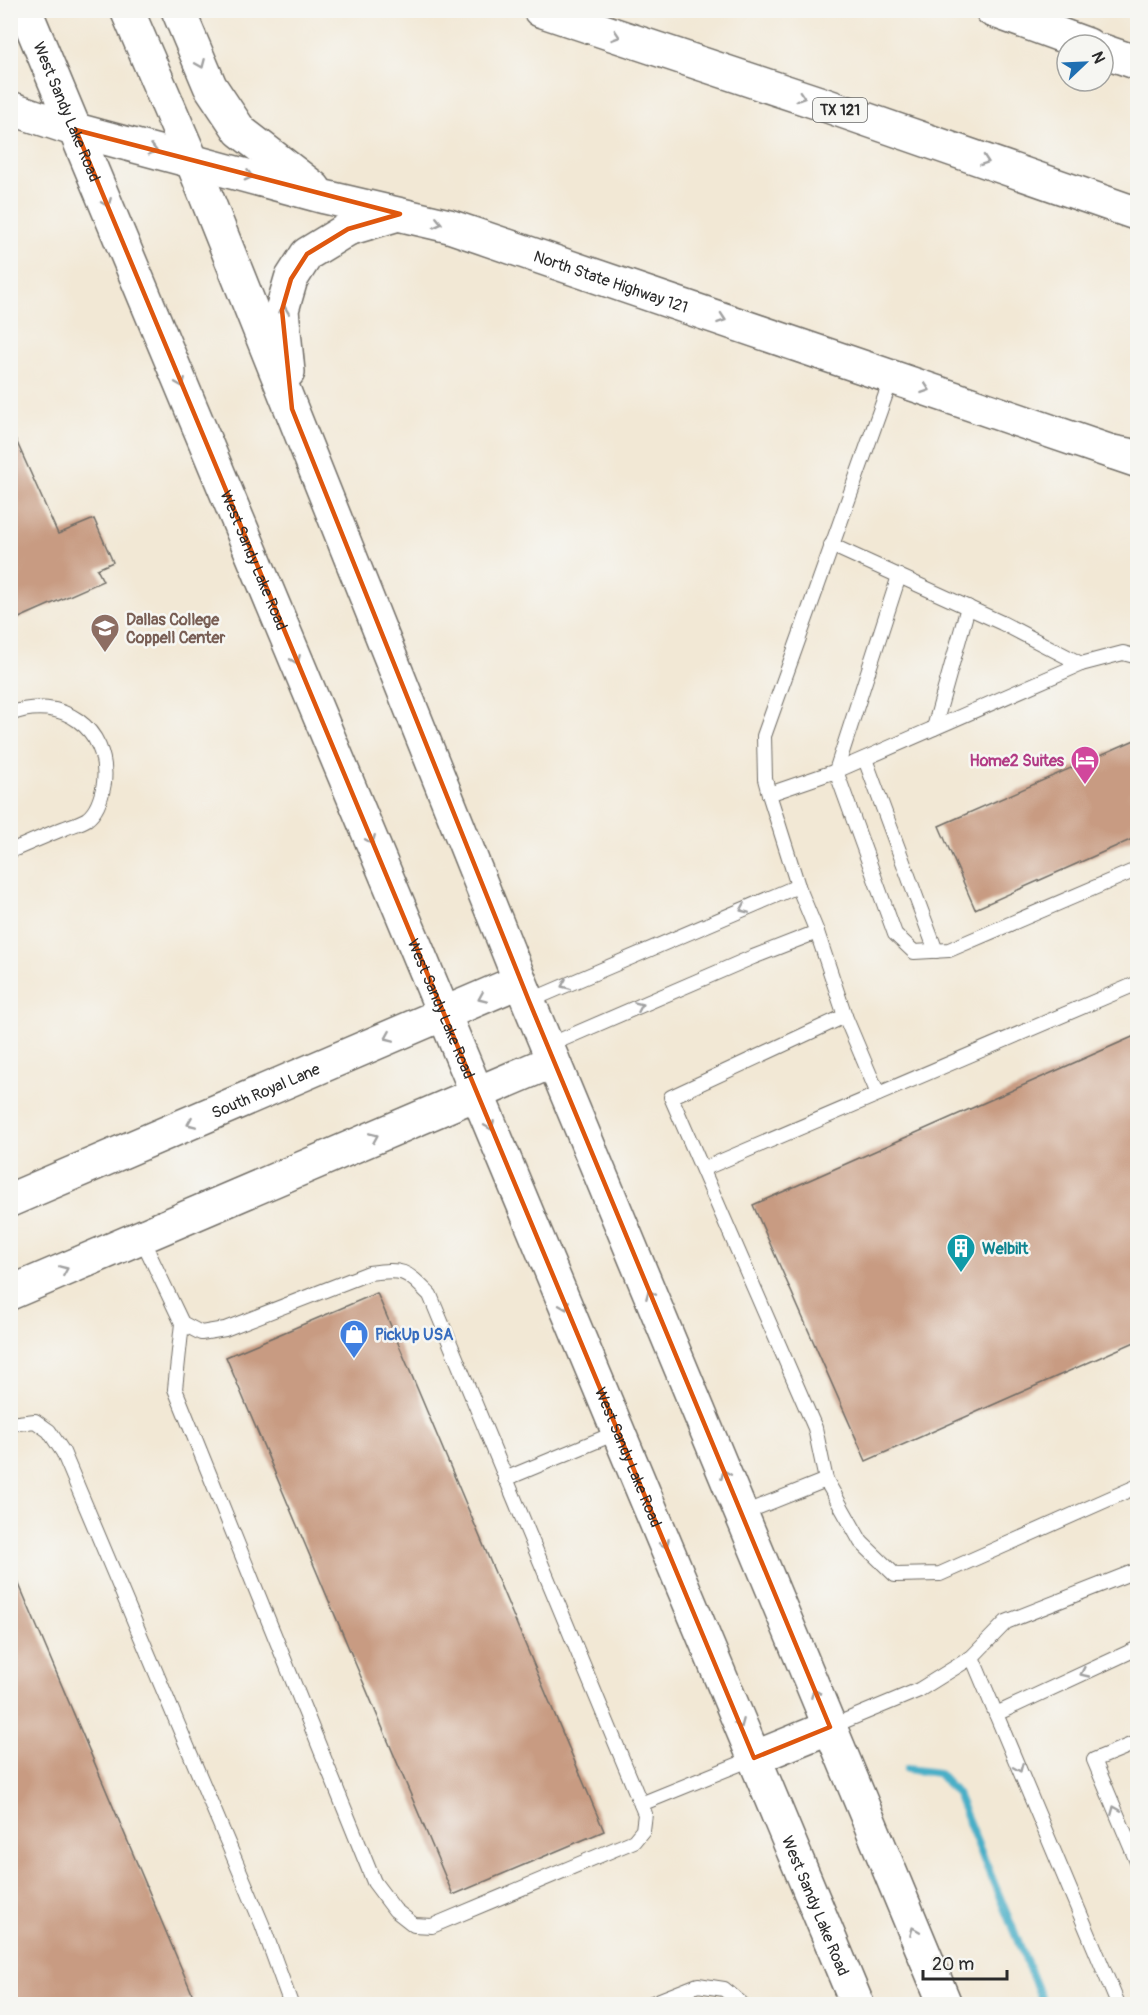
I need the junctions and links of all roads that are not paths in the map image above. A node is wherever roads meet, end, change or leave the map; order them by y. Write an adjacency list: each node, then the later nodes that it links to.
1 (25, 10): 10 (main road, West Sandy Lake Road)
2 (127, 10): 11 (main road)
3 (178, 10): 12 (main road, one-way to 12)
4 (540, 10): 14 (main road, TX 121, one-way to 14)
5 (992, 10): 6 (main road)
6 (1055, 33)
7 (1115, 55): 8 (main road)
8 (1137, 63)
9 (10, 108): 10 (main road, North State Highway 121)
10 (76, 130): 11 (main road, North State Highway 121, one-way to 11); 35 (main road, West Sandy Lake Road, one-way to 35)
11 (192, 161): 12 (main road, North State Highway 121, one-way to 12); 16 (main road)
12 (325, 197): 13 (main road, North State Highway 121)
13 (399, 214): 15 (main road, North State Highway 121, one-way to 15); 16 (main road, one-way to 13)
14 (1137, 214)
15 (892, 377): 17 (main road, North State Highway 121, one-way to 17); 18 (lane)
16 (292, 409): 34 (main road)
17 (1129, 457)
18 (831, 545): 19 (lane); 27 (lane)
19 (899, 576): 20 (lane); 26 (lane)
20 (968, 607): 22 (lane); 24 (lane)
21 (1137, 657): 22 (lane)
22 (1081, 664): 24 (lane)
23 (10, 714): 28 (lane)
24 (934, 728): 25 (lane)
25 (865, 759): 26 (lane); 32 (lane)
26 (836, 771): 27 (lane); 32 (lane)
27 (769, 794): 30 (lane)
28 (10, 851)
29 (1137, 868): 32 (lane)
30 (798, 886): 31 (lane); 34 (lane, one-way to 34)
31 (817, 932): 36 (lane); 37 (lane, one-way to 31)
32 (936, 951)
33 (1137, 983): 39 (lane)
34 (524, 991): 35 (main road, South Royal Lane, one-way to 35); 37 (main road)
35 (443, 1014): 38 (main road, West Sandy Lake Road); 41 (main road, South Royal Lane, one-way to 41)
36 (846, 1016): 39 (lane); 40 (lane)
37 (550, 1054): 38 (main road); 50 (main road, one-way to 37)
38 (476, 1094): 42 (main road, one-way to 38); 46 (main road, West Sandy Lake Road, one-way to 46)
39 (878, 1094): 40 (lane)
40 (702, 1169): 48 (lane)
41 (10, 1200)
42 (141, 1237): 43 (main road, one-way to 42); 44 (lane)
43 (10, 1293)
44 (182, 1323): 47 (lane); 58 (lane)
45 (10, 1424): 60 (lane)
46 (618, 1432): 47 (lane); 57 (main road, West Sandy Lake Road, one-way to 57)
47 (505, 1479): 58 (lane)
48 (826, 1480): 49 (lane); 50 (lane)
49 (1137, 1486)
50 (741, 1514): 55 (main road, one-way to 50)
51 (1137, 1570): 53 (lane)
52 (1137, 1648): 54 (lane, one-way to 54)
53 (972, 1657): 54 (lane); 55 (lane)
54 (996, 1714): 65 (lane, one-way to 65)
55 (830, 1727): 57 (main road); 64 (main road, one-way to 55)
56 (1137, 1742): 59 (lane, one-way to 56)
57 (754, 1758): 58 (lane); 63 (main road, West Sandy Lake Road)
58 (641, 1804)
59 (1137, 1864)
60 (291, 2004)
61 (650, 2004): 62 (lane)
62 (742, 2004)
63 (857, 2004)
64 (945, 2004)
65 (1118, 2004)

